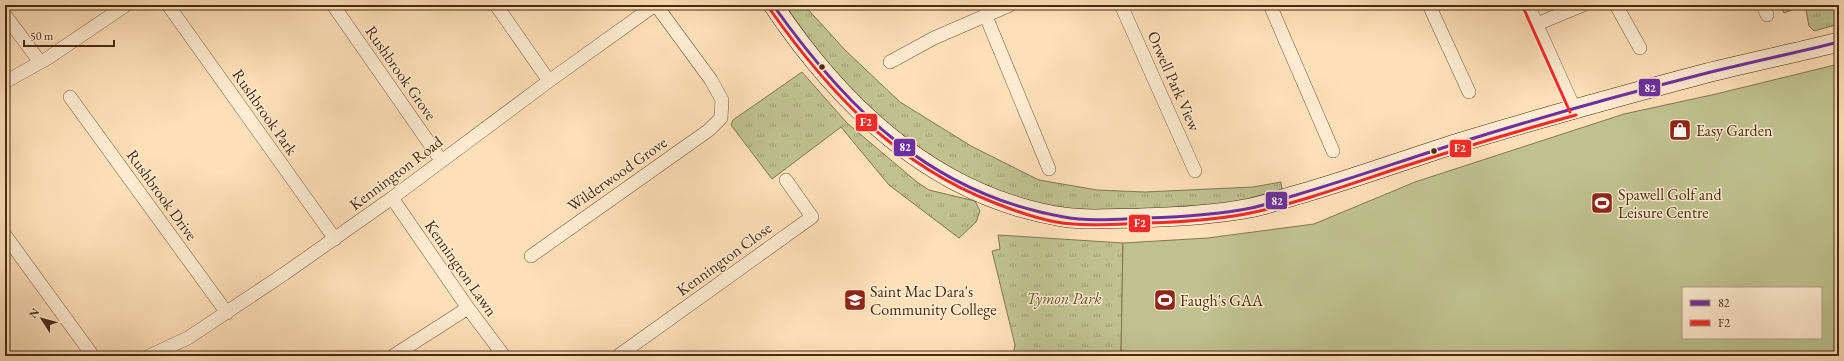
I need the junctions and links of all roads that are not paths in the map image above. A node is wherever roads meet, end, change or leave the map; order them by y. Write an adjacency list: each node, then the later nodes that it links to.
1 (126, 5): 19 (street)
2 (168, 5): 33 (street, Rushbrook Park)
3 (333, 5): 27 (street, Rushbrook Grove)
4 (496, 5): 21 (street)
5 (656, 5): 21 (street, Kennington Road); 34 (street, Wilderwood Grove)
6 (772, 5): 25 (street)
7 (1010, 5): 14 (street)
8 (1121, 5): 29 (street, Orwell Park View)
9 (1270, 5): 26 (street)
10 (1429, 5): 23 (street)
11 (1528, 5): 16 (street)
12 (1583, 5): 16 (street)
13 (1616, 5): 18 (street)
14 (985, 14): 20 (street); 28 (street)
15 (5, 15): 19 (street)
16 (1537, 24): 25 (street)
17 (1839, 42): 25 (street)
18 (1640, 48)
19 (40, 62): 22 (street)
20 (890, 62)
21 (548, 80): 27 (street, Kennington Road)
22 (5, 82)
23 (1469, 92)
24 (70, 97): 36 (street, Rushbrook Drive)
25 (1575, 110)
26 (1333, 151)
27 (441, 160): 31 (street, Kennington Road)
28 (1049, 169)
29 (1195, 170)
30 (786, 180): 41 (street, Kennington Close)
31 (392, 198): 33 (street, Kennington Road); 35 (street, Kennington Lawn)
32 (5, 235): 37 (street)
33 (335, 239): 36 (street, Kennington Road)
34 (531, 256)
35 (468, 308): 39 (street); 40 (street, Kennington Lawn)
36 (227, 313): 38 (street, Kennington Road)
37 (93, 356)
38 (150, 356)
39 (392, 356)
40 (504, 356)
41 (618, 356)

